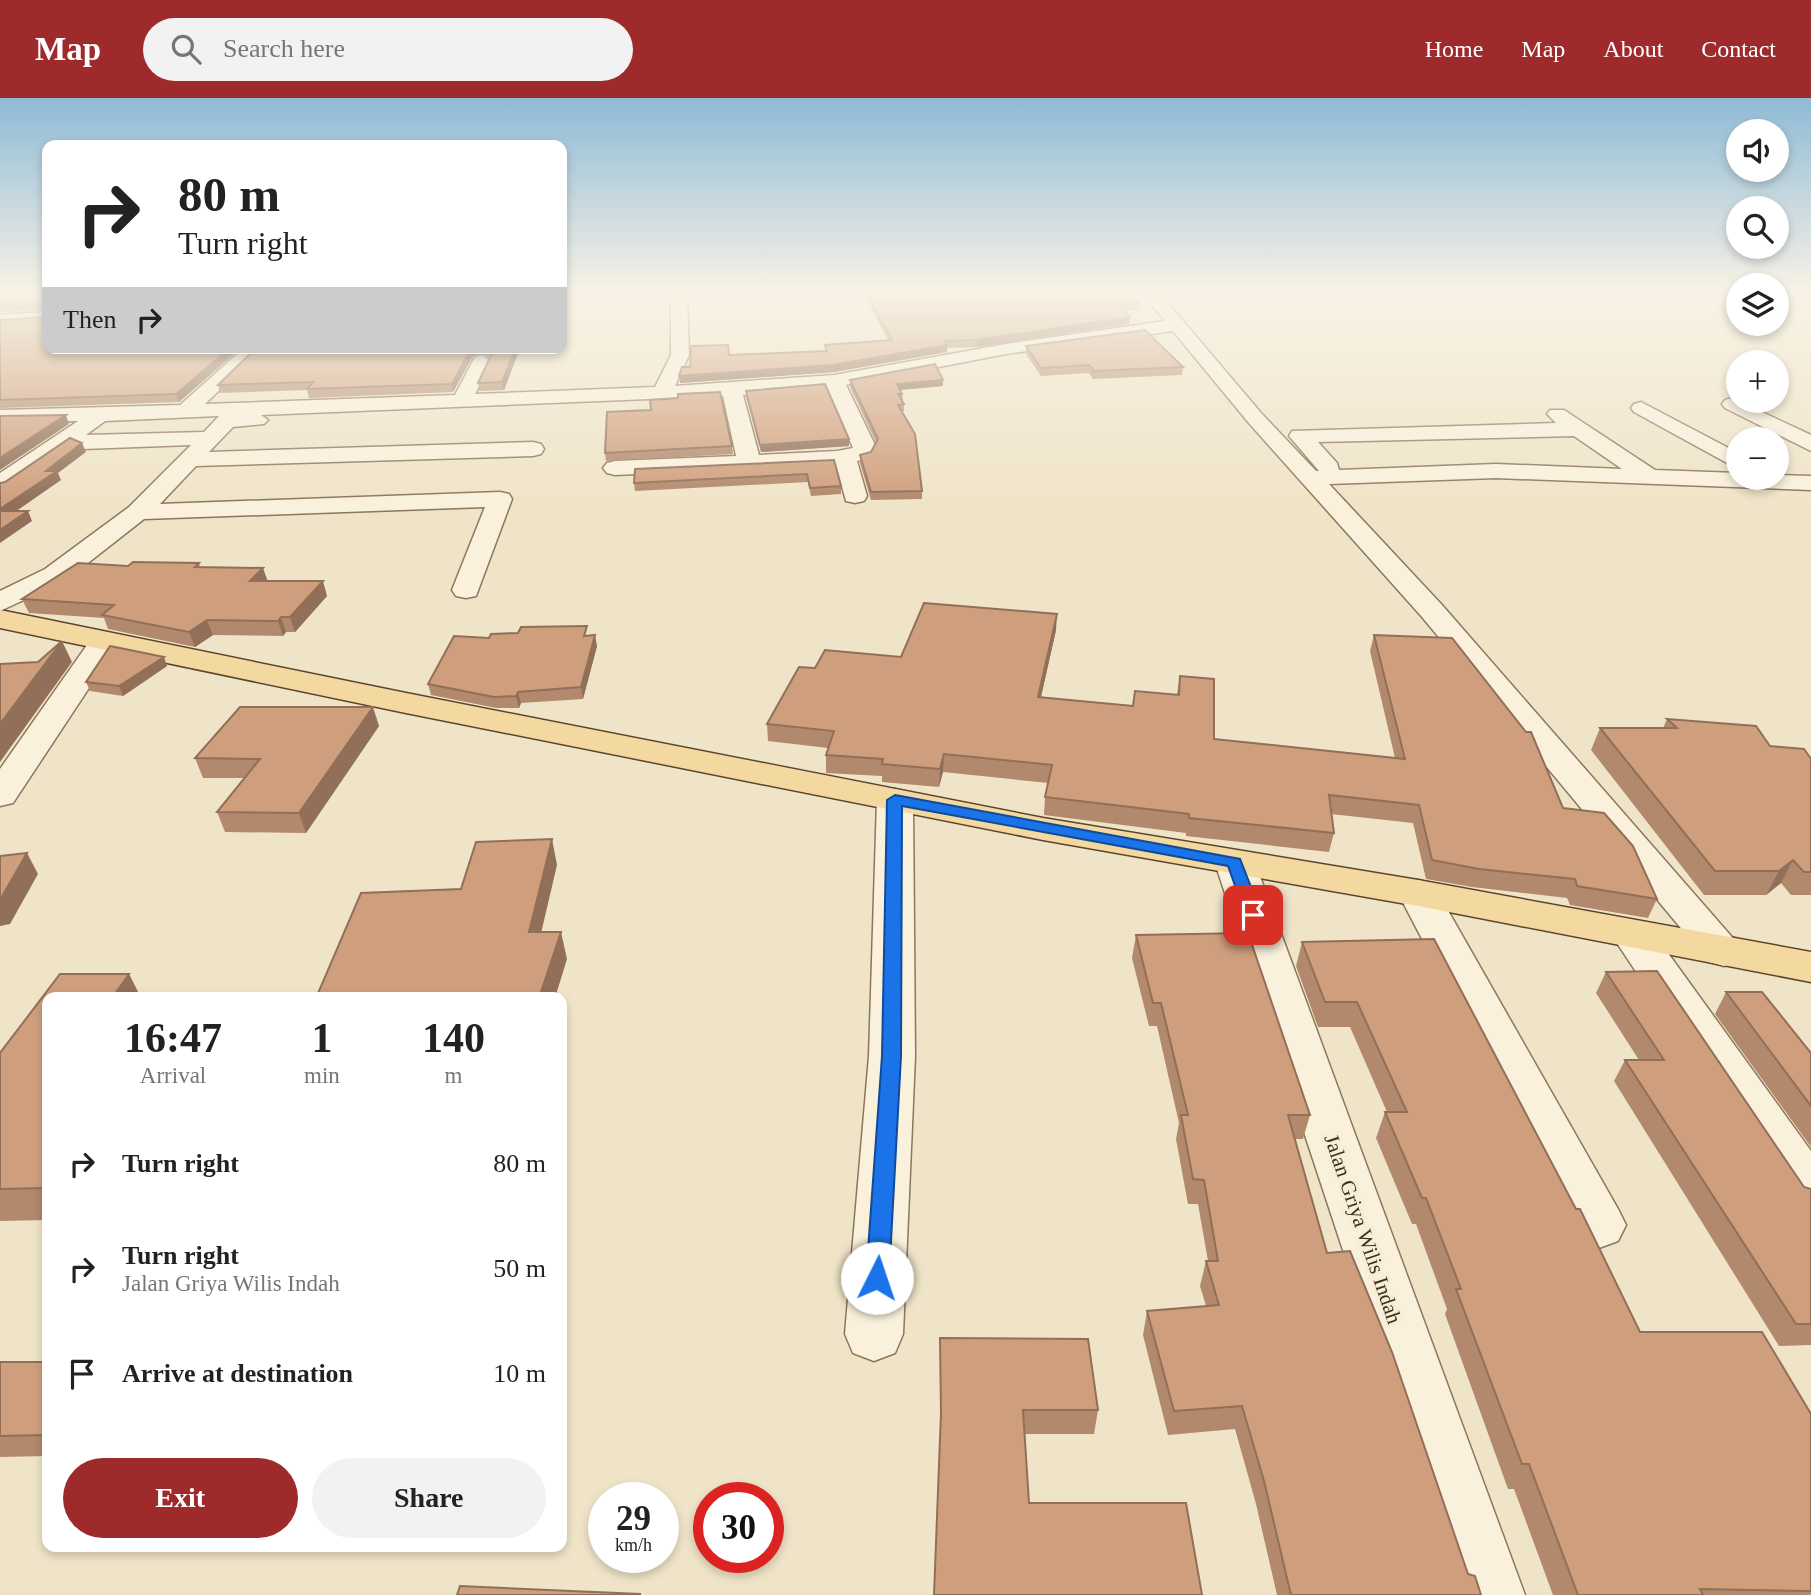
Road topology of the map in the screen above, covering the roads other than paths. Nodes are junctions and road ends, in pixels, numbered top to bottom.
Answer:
1 (238, 364) edge
2 (481, 364) edge
3 (676, 364) edge
4 (926, 364) edge
5 (1209, 364) edge
6 (834, 381) junction
7 (732, 390) junction
8 (662, 392) junction
9 (462, 400) junction
10 (540, 408) dead end
11 (1641, 408) dead end
12 (186, 411) junction
13 (1554, 412) dead end
14 (1750, 413) edge
15 (117, 414) junction
16 (0, 416) edge
17 (95, 419) junction
18 (498, 427) junction
19 (1579, 429) junction
20 (18, 436) edge
21 (210, 438) junction
22 (83, 442) edge
23 (1811, 444) edge
24 (533, 449) dead end
25 (1726, 455) edge
26 (845, 457) junction
27 (192, 459) junction
28 (749, 463) junction
29 (615, 468) dead end
30 (1324, 477) junction
31 (1651, 478) junction
32 (1726, 480) edge
33 (1789, 482) edge
34 (0, 484) edge
35 (1811, 484) edge
36 (855, 496) dead end
37 (462, 499) junction
38 (138, 512) junction
39 (466, 590) dead end
40 (0, 602) edge
41 (0, 619) edge
42 (105, 641) junction
43 (0, 795) edge
44 (895, 800) junction
45 (1235, 863) junction
46 (1418, 893) junction
47 (1632, 934) junction
48 (1724, 952) junction
49 (1809, 969) edge
50 (1811, 1192) edge
51 (1599, 1225) dead end
52 (874, 1334) dead end
53 (1491, 1595) edge

1 - 12 street
2 - 9 street
3 - 8 street
4 - 6 street
5 - 30 street
6 - 7 street
6 - 26 street
7 - 8 street
7 - 28 street
8 - 9 street
9 - 12 street
10 - 18 street
11 - 25 street
12 - 15 street
13 - 19 street
14 - 23 street
15 - 16 street
15 - 17 street
17 - 20 street
17 - 34 street
18 - 21 street
18 - 24 street
18 - 27 street
18 - 37 street
19 - 30 street
19 - 31 street
21 - 22 street
21 - 27 street
26 - 28 street
26 - 36 street
27 - 38 street
28 - 29 street
30 - 31 street
30 - 48 street
31 - 32 street
33 - 35 street
37 - 38 street
37 - 39 street
38 - 40 street
41 - 42 main road
42 - 43 street
42 - 44 main road
44 - 45 main road
44 - 52 street
45 - 46 main road
45 - 53 street, Jalan Griya Wilis Indah
46 - 47 main road
46 - 51 street
47 - 48 main road
47 - 50 street
48 - 49 main road

